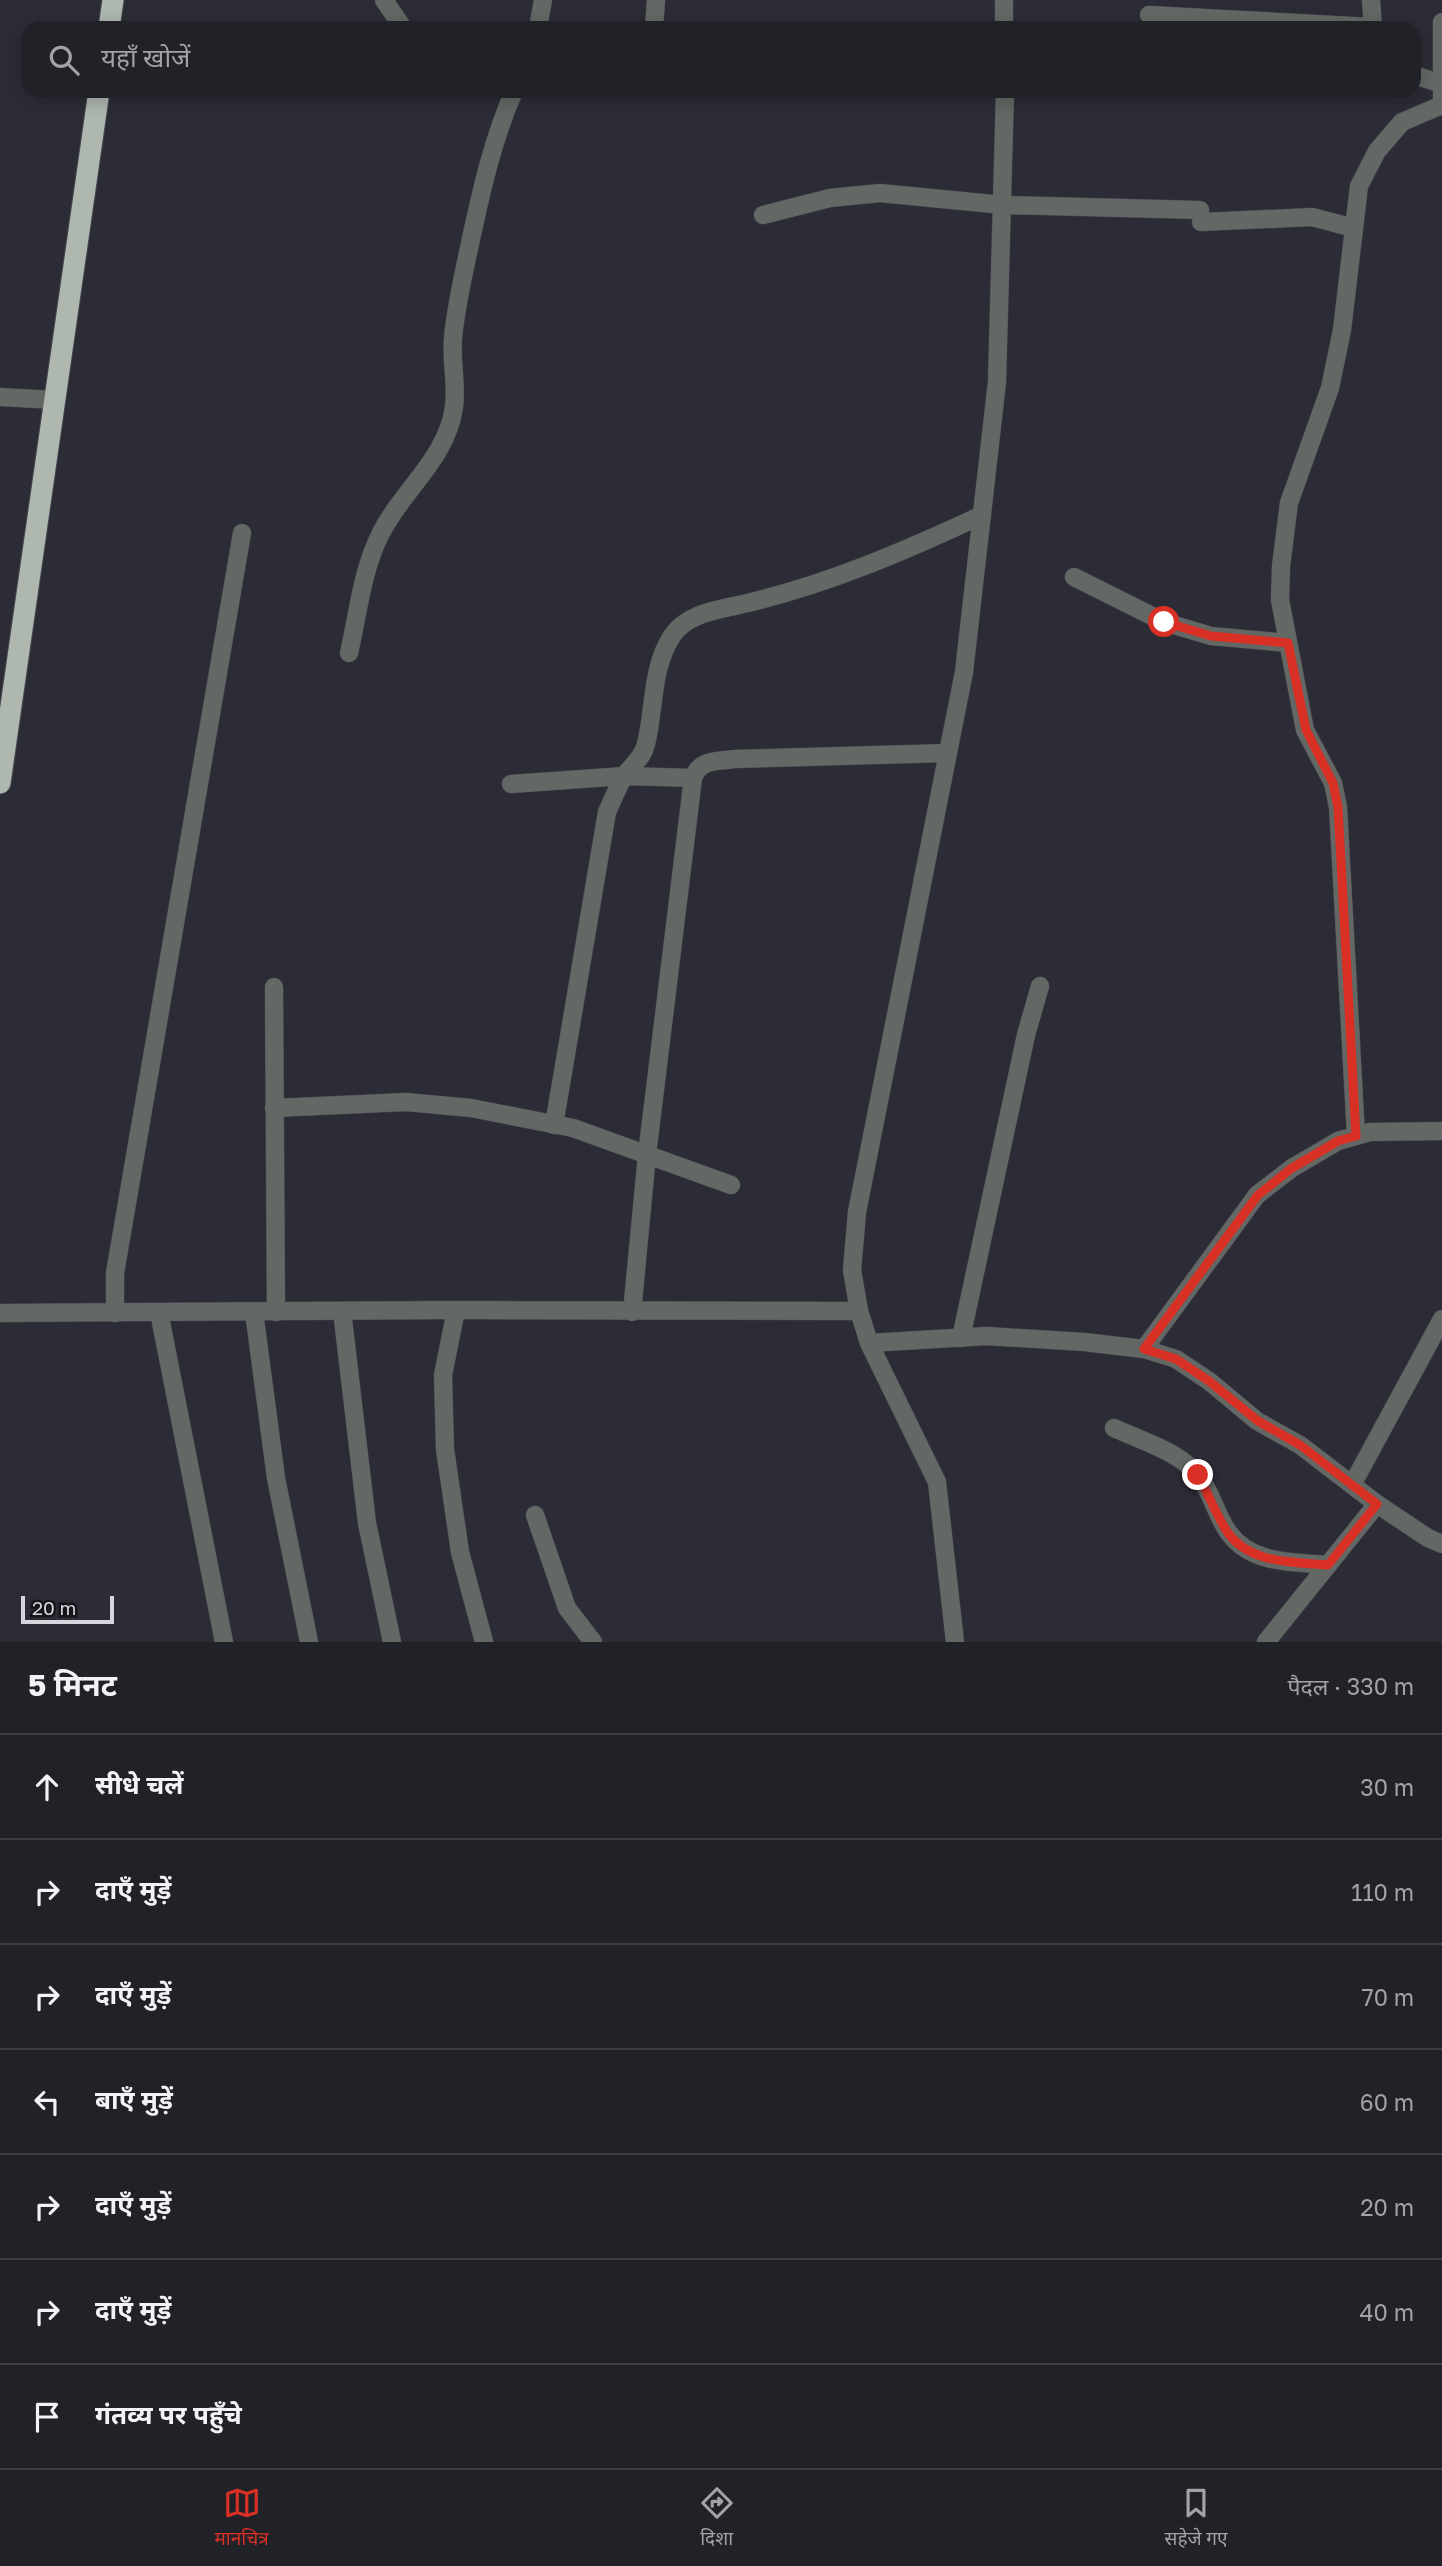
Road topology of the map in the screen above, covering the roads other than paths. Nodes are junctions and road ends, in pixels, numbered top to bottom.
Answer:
1 (114, 0) edge
2 (384, 0) edge
3 (543, 0) edge
4 (656, 0) edge
5 (1004, 0) edge
6 (1371, 0) edge
7 (1149, 15) dead end
8 (110, 21) edge
9 (398, 21) edge
10 (539, 21) edge
11 (654, 21) edge
12 (1004, 21) edge
13 (1252, 21) edge
14 (1372, 21) edge
15 (1442, 22) edge
16 (1421, 77) edge
17 (1442, 84) edge
18 (98, 98) edge
19 (511, 98) edge
20 (1005, 98) edge
21 (1442, 105) edge
22 (1003, 205) junction
23 (763, 215) dead end
24 (1354, 228) junction
25 (0, 397) edge
26 (55, 400) junction
27 (982, 515) junction
28 (243, 533) dead end
29 (1074, 577) dead end
30 (1288, 643) junction
31 (349, 653) dead end
32 (4, 727) edge
33 (947, 753) junction
34 (624, 776) junction
35 (693, 778) junction
36 (0, 783) edge
37 (511, 784) dead end
38 (1040, 986) dead end
39 (274, 987) dead end
40 (275, 1108) junction
41 (554, 1125) junction
42 (1442, 1131) edge
43 (1356, 1136) junction
44 (647, 1155) junction
45 (731, 1185) dead end
46 (456, 1310) junction
47 (342, 1311) junction
48 (859, 1311) junction
49 (159, 1312) junction
50 (254, 1312) junction
51 (276, 1312) junction
52 (632, 1312) junction
53 (0, 1313) edge
54 (115, 1313) junction
55 (1442, 1318) edge
56 (961, 1338) junction
57 (869, 1343) junction
58 (1144, 1349) junction
59 (1114, 1428) dead end
60 (1352, 1485) junction
61 (1377, 1504) junction
62 (535, 1515) dead end
63 (1442, 1544) edge
64 (1328, 1565) junction
65 (224, 1642) edge
66 (309, 1642) edge
67 (391, 1642) edge
68 (484, 1642) edge
69 (593, 1642) edge
70 (955, 1642) edge
71 (1266, 1642) edge

1 - 8 highway
2 - 9 street
3 - 10 street
4 - 11 street
5 - 12 street
6 - 14 street
7 - 13 street
15 - 17 street
16 - 17 street
17 - 21 street
18 - 26 highway
19 - 31 street
20 - 22 street
21 - 24 street
22 - 23 street
22 - 24 street
22 - 27 street
24 - 30 street
25 - 26 street
26 - 32 highway
27 - 33 street
27 - 34 street
28 - 54 street
29 - 30 street
30 - 43 street
32 - 36 highway
33 - 35 street
33 - 48 street
34 - 35 street
34 - 37 street
34 - 41 street
35 - 44 street
38 - 56 street
39 - 40 street
40 - 41 street
40 - 51 street
41 - 44 street
42 - 43 street
43 - 58 street
44 - 45 street
44 - 52 street
46 - 47 street
46 - 52 street
46 - 68 street
47 - 51 street
47 - 67 street
48 - 52 street
48 - 57 street
49 - 50 street
49 - 54 street
49 - 65 street
50 - 51 street
50 - 66 street
53 - 54 street
55 - 60 street
56 - 57 street
56 - 58 street
57 - 70 street
58 - 60 street
59 - 64 street
60 - 61 street
61 - 63 street
61 - 64 street
62 - 69 street
64 - 71 street

